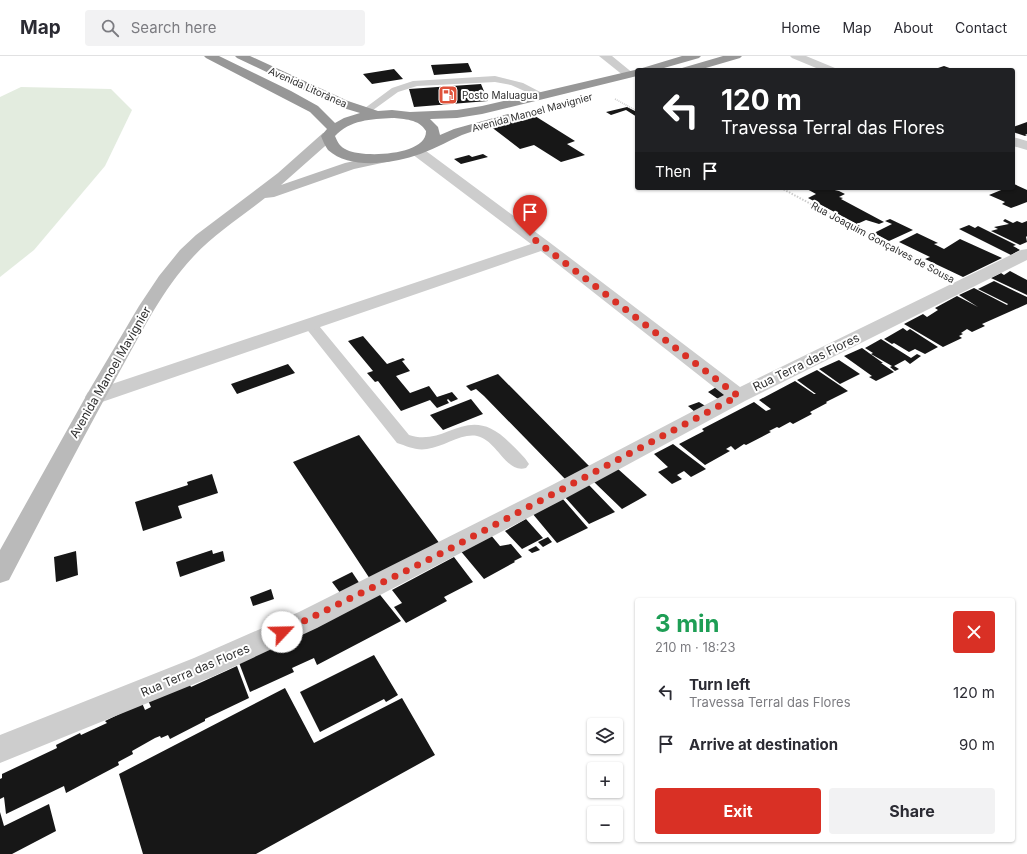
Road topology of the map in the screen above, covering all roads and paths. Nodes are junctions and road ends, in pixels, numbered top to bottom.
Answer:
1 (210, 56) edge
2 (241, 56) edge
3 (605, 56) edge
4 (695, 56) edge
5 (736, 56) edge
6 (796, 56) edge
7 (651, 68) edge
8 (693, 68) edge
9 (827, 68) edge
10 (634, 77) edge
11 (603, 93) junction
12 (588, 97) dead end
13 (545, 104) junction
14 (635, 110) edge
15 (371, 113) junction
16 (519, 115) dead end
17 (407, 116) junction
18 (331, 133) junction
19 (1015, 142) edge
20 (1027, 146) edge
21 (423, 148) junction
22 (386, 158) junction
23 (785, 190) edge
24 (254, 198) junction
25 (543, 245) junction
26 (1027, 254) edge
27 (963, 285) junction
28 (310, 324) junction
29 (738, 396) junction
30 (95, 398) junction
31 (520, 464) dead end
32 (0, 573) edge
33 (0, 749) edge

1 - 18 highway, Avenida Litorânea
2 - 15 highway, Avenida Litorânea
3 - 10 street
4 - 7 highway
5 - 8 highway
6 - 9 street
10 - 11 highway, Avenida Manoel Mavignier
10 - 13 highway, Avenida Manoel Mavignier
11 - 12 highway, Avenida Manoel Mavignier
11 - 14 path
13 - 15 lane
13 - 17 highway, Avenida Manoel Mavignier
15 - 17 highway
15 - 18 highway
16 - 21 highway, Avenida Manoel Mavignier
17 - 21 highway
18 - 22 highway, Avenida Litorânea
18 - 24 street, Avenida Manoel Mavignier
19 - 20 street
21 - 22 highway, Avenida Manoel Mavignier
21 - 25 street
22 - 24 street
23 - 27 path, Rua Joaquim Gonçalves de Sousa
24 - 30 street, Avenida Manoel Mavignier
25 - 28 street
25 - 29 street
26 - 27 street, Rua Terra das Flores
27 - 29 street, Rua Terra das Flores
28 - 30 street
28 - 31 lane
29 - 33 street, Rua Terra das Flores
30 - 32 street, Avenida Manoel Mavignier

